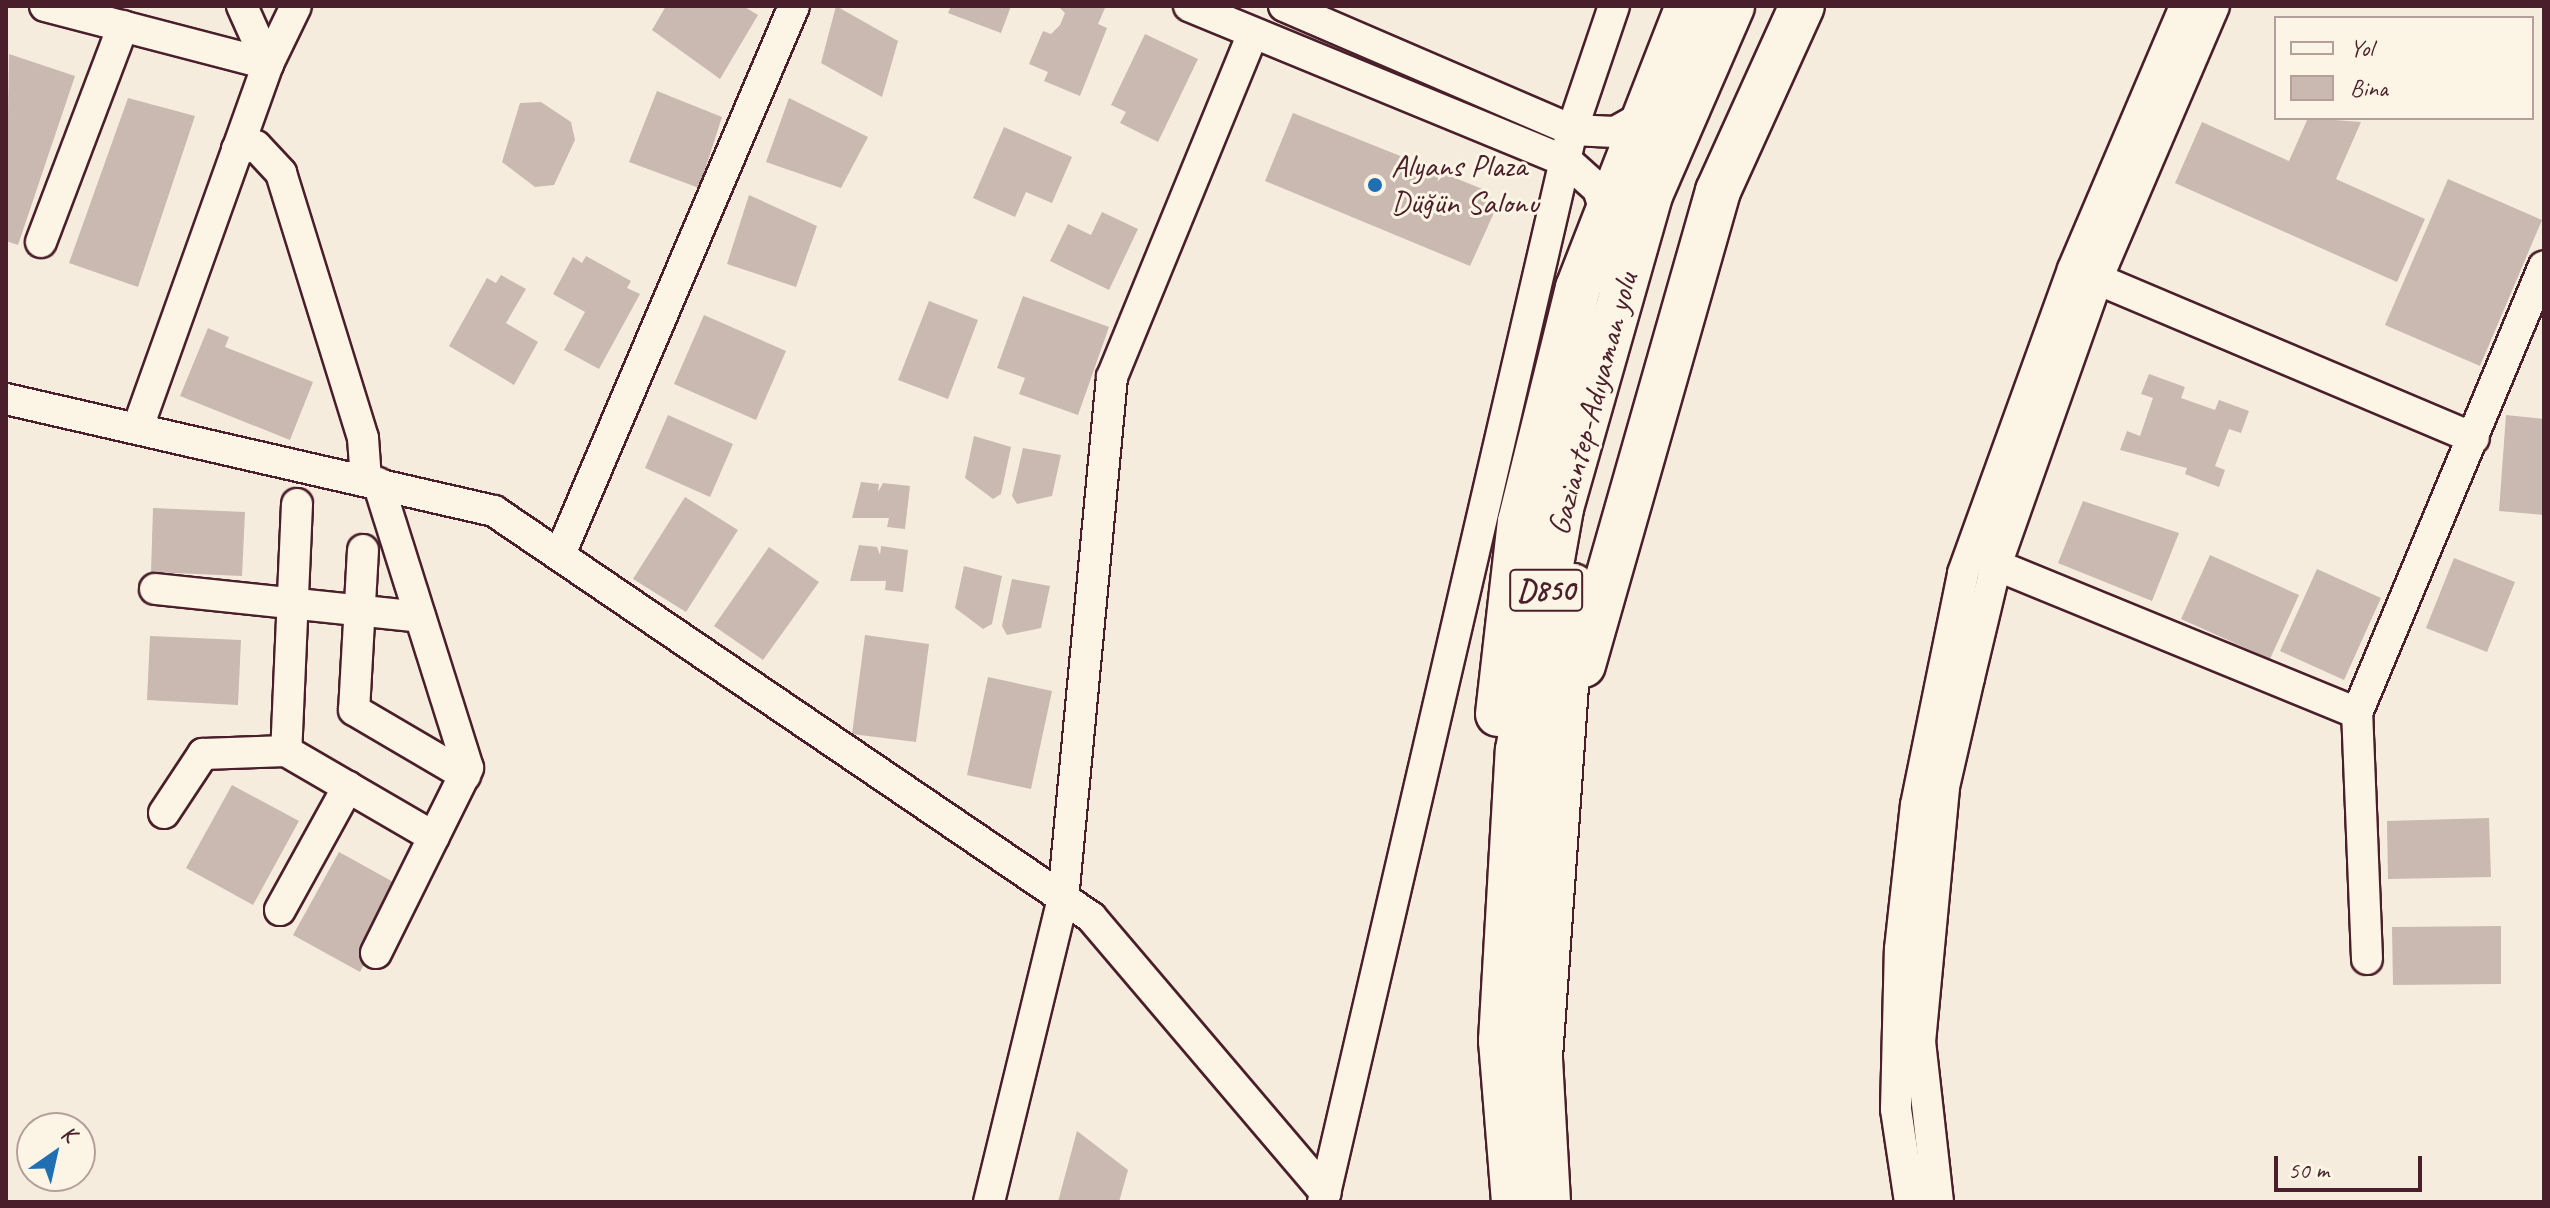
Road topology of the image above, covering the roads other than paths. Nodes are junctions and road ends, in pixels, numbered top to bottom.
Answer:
1 (45, 6) edge
2 (242, 6) edge
3 (296, 6) edge
4 (794, 6) edge
5 (1189, 6) edge
6 (1284, 6) edge
7 (1614, 6) edge
8 (1688, 6) edge
9 (1732, 6) edge
10 (1764, 6) edge
11 (1802, 6) edge
12 (2185, 6) edge
13 (2214, 6) edge
14 (123, 26) junction
15 (1253, 34) junction
16 (268, 64) junction
17 (1640, 118) junction
18 (1572, 130) junction
19 (237, 149) junction
20 (1568, 162) junction
21 (1605, 211) junction
22 (41, 242) dead end
23 (2544, 267) edge
24 (2097, 279) junction
25 (6, 399) edge
26 (138, 427) junction
27 (2474, 438) junction
28 (372, 482) junction
29 (297, 504) dead end
30 (363, 550) dead end
31 (561, 552) junction
32 (1996, 565) junction
33 (155, 589) dead end
34 (292, 606) junction
35 (360, 612) junction
36 (420, 617) junction
37 (2357, 713) junction
38 (1562, 732) junction
39 (286, 751) junction
40 (465, 775) junction
41 (348, 787) junction
42 (164, 813) dead end
43 (1513, 829) junction
44 (434, 837) junction
45 (1063, 899) junction
46 (280, 910) dead end
47 (376, 953) dead end
48 (2367, 959) dead end
49 (1325, 1197) edge
50 (989, 1202) edge
51 (1514, 1202) edge
52 (1548, 1202) edge
53 (1910, 1202) edge
54 (1938, 1202) edge

1 - 14 street
2 - 16 street
3 - 16 street
4 - 31 street
5 - 15 street
6 - 18 street
7 - 18 street
8 - 17 highway
9 - 43 highway, Gaziantep-Adıyaman yolu / D850
10 - 38 highway, Gaziantep-Adıyaman yolu / D850
11 - 38 highway
12 - 53 street
13 - 24 street
14 - 16 street
14 - 22 street
15 - 20 street
15 - 45 street
16 - 19 street
17 - 18 street
17 - 21 highway
18 - 20 street
19 - 26 street
19 - 28 street
20 - 21 street
20 - 49 street
21 - 43 highway
23 - 27 street
24 - 27 street
24 - 32 street
25 - 26 street
26 - 28 street
27 - 37 street
28 - 31 street
28 - 36 street
29 - 34 street
30 - 35 street
31 - 45 street
32 - 37 street
32 - 54 street
33 - 34 street
34 - 35 street
34 - 39 street
35 - 36 street
35 - 40 street
36 - 40 street
37 - 48 street
38 - 52 highway, Gaziantep-Adıyaman yolu / D850
39 - 41 street
39 - 42 street
40 - 44 street
41 - 44 street
41 - 46 street
43 - 51 highway, Gaziantep-Adıyaman yolu / D850
44 - 47 street
45 - 49 street
45 - 50 street

